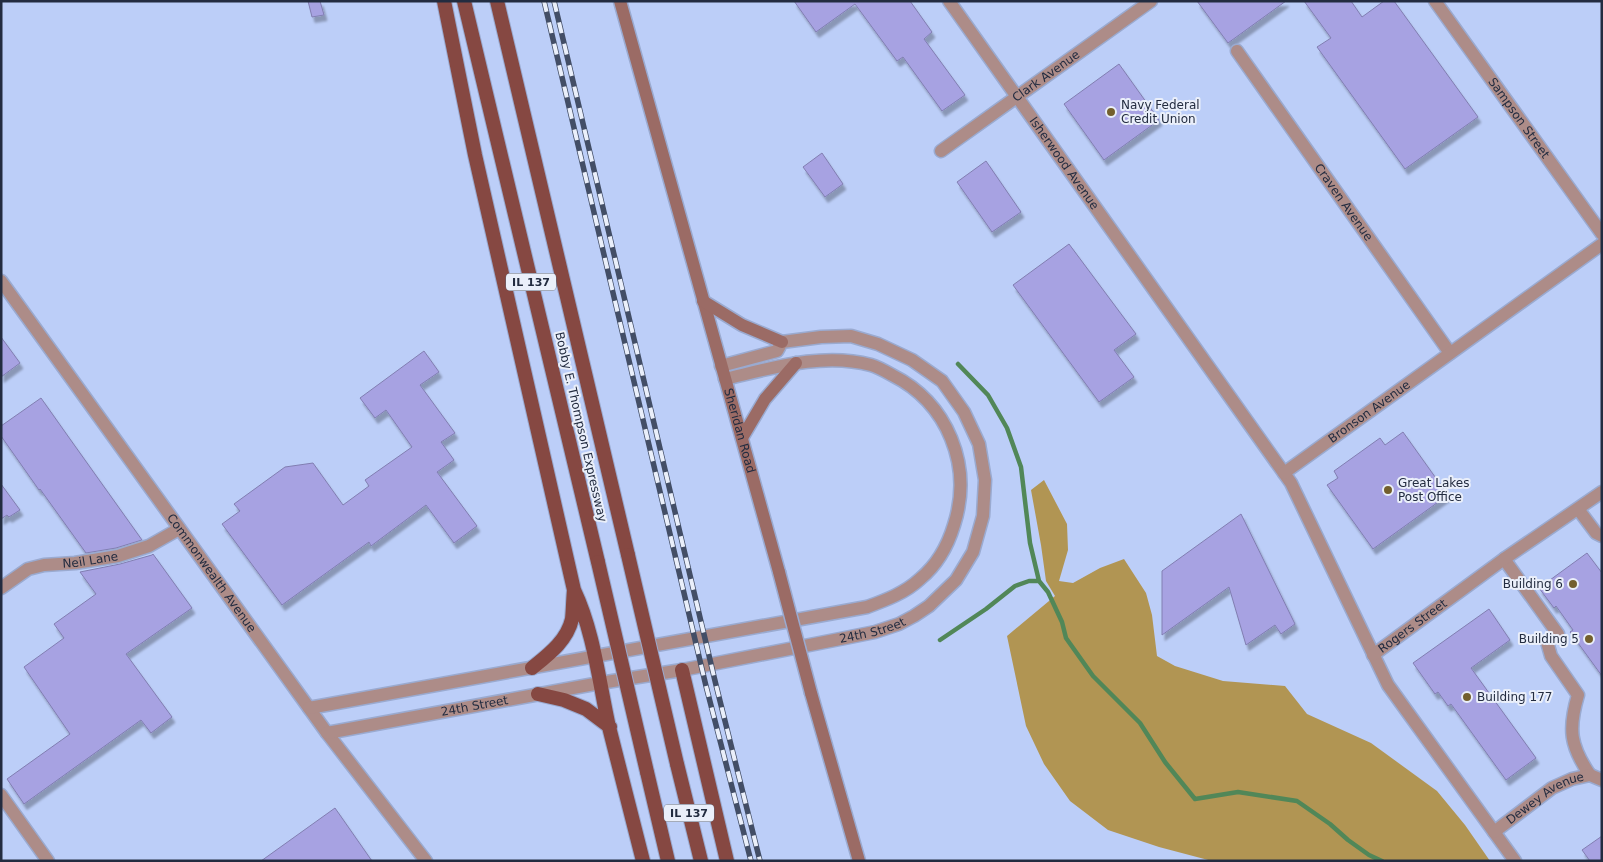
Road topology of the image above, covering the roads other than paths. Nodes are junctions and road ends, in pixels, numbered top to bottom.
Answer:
1 (444, 1) edge
2 (464, 1) edge
3 (497, 1) edge
4 (620, 1) edge
5 (949, 1) edge
6 (1151, 1) edge
7 (1435, 1) edge
8 (1237, 50) dead end
9 (1017, 97) junction
10 (942, 151) dead end
11 (1602, 234) edge
12 (1602, 244) edge
13 (1, 281) edge
14 (703, 301) junction
15 (782, 342) junction
16 (1450, 353) junction
17 (796, 363) junction
18 (722, 366) junction
19 (725, 379) junction
20 (742, 438) junction
21 (1284, 473) junction
22 (1602, 492) edge
23 (1578, 509) junction
24 (179, 529) junction
25 (1602, 536) edge
26 (1504, 559) junction
27 (1, 588) edge
28 (574, 590) junction
29 (1373, 655) junction
30 (595, 657) junction
31 (532, 668) junction
32 (682, 670) junction
33 (600, 683) junction
34 (538, 694) junction
35 (309, 708) junction
36 (610, 727) junction
37 (327, 733) junction
38 (1596, 778) edge
39 (1, 795) edge
40 (1494, 832) junction
41 (48, 861) edge
42 (426, 861) edge
43 (643, 861) edge
44 (668, 861) edge
45 (701, 861) edge
46 (727, 861) edge
47 (859, 861) edge
48 (1515, 861) edge

1 - 28 highway
2 - 44 highway, Bobby E. Thompson Expressway / IL 137, bridge
3 - 45 highway, Bobby E. Thompson Expressway / IL 137, bridge
4 - 14 main road, Sheridan Road
5 - 9 street, Isherwood Avenue
6 - 9 street, Clark Avenue
7 - 11 street, Sampson Street
8 - 16 street, Craven Avenue
9 - 10 street, Clark Avenue
9 - 21 street, Isherwood Avenue
12 - 16 street, Bronson Avenue
13 - 24 street, Commonwealth Avenue
14 - 15 main road
14 - 18 main road, Sheridan Road
15 - 18 street, 24th Street
15 - 32 street, 24th Street
16 - 21 street, Bronson Avenue
17 - 19 street, 24th Street
17 - 20 main road
17 - 30 street, 24th Street
18 - 19 main road, Sheridan Road
19 - 20 main road, Sheridan Road
20 - 47 main road, Sheridan Road, bridge
21 - 29 street
22 - 23 street, Rogers Street
23 - 25 street
23 - 26 street, Rogers Street
24 - 27 street, Neil Lane
24 - 35 street, Commonwealth Avenue
26 - 29 street, Rogers Street
26 - 38 street
28 - 30 highway
28 - 31 highway
29 - 40 street, Rogers Street
30 - 31 street, 24th Street
30 - 33 highway
31 - 35 street, 24th Street
32 - 33 street, 24th Street
32 - 46 highway
33 - 34 street, 24th Street
33 - 36 highway
34 - 36 highway
34 - 37 street, 24th Street
35 - 37 street, Commonwealth Avenue
36 - 43 highway
37 - 42 street, Commonwealth Avenue
38 - 40 street, Dewey Avenue
39 - 41 street
40 - 48 street, Rogers Street

